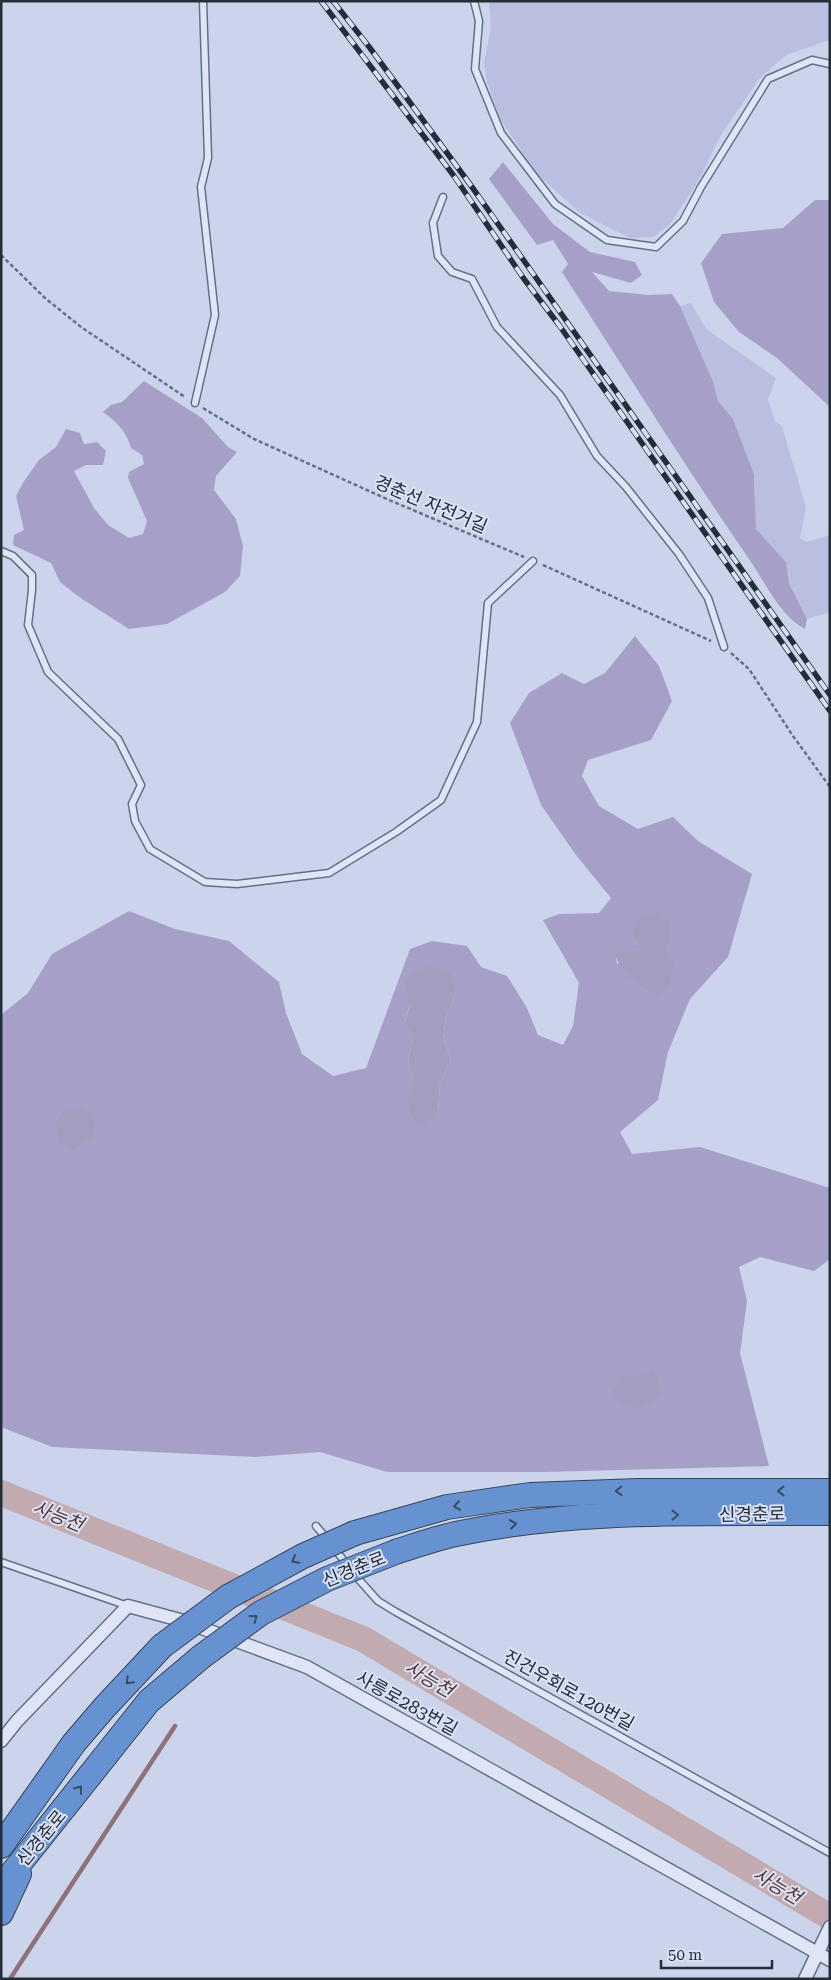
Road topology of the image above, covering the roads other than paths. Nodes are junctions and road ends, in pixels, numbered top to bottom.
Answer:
1 (204, 1) edge
2 (474, 1) edge
3 (830, 64) edge
4 (443, 196) dead end
5 (195, 403) road end
6 (1, 551) edge
7 (533, 561) road end
8 (724, 648) road end
9 (830, 1491) edge
10 (830, 1512) edge
11 (316, 1526) dead end
12 (1, 1562) edge
13 (128, 1606) junction
14 (1, 1741) edge
15 (36, 1798) junction
16 (1, 1825) edge
17 (1, 1846) edge
18 (830, 1853) edge
19 (28, 1855) junction
20 (1, 1888) edge
21 (1, 1913) edge
22 (830, 1927) edge
23 (817, 1952) junction
24 (830, 1960) edge
25 (805, 1979) edge

1 - 5 lane
2 - 3 lane
4 - 8 lane
6 - 7 lane
9 -> 15 highway, 신경춘로, bridge
19 -> 10 highway, 신경춘로, bridge
11 - 18 lane, 진건우회로120번길
12 - 13 lane
13 - 14 street
13 - 23 street, 사릉로283번길
15 - 16 highway
15 - 17 highway, 신경춘로
19 - 20 highway, 신경춘로
19 - 21 highway
22 - 23 street
23 - 24 street, 사릉로283번길
23 - 25 street

